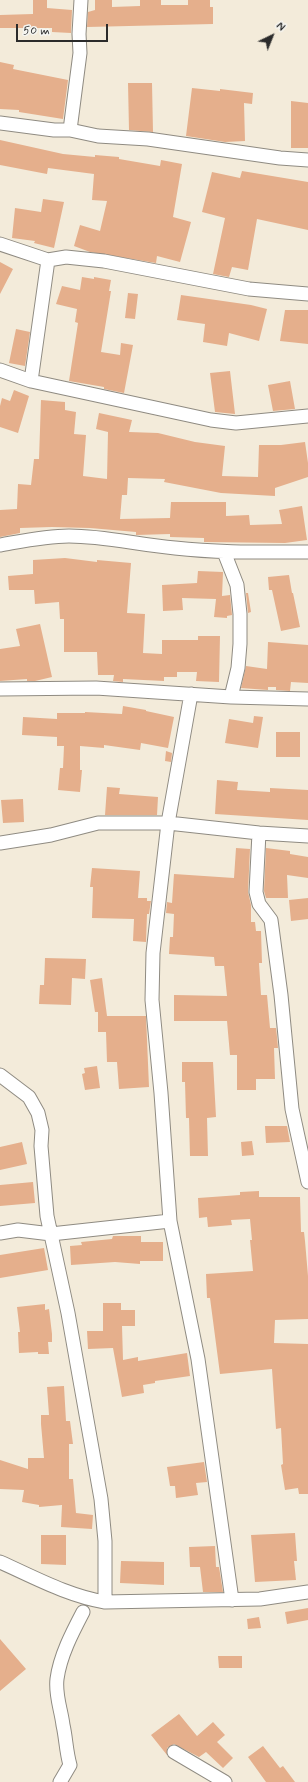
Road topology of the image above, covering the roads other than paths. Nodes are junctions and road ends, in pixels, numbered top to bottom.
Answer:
1 (81, 0) edge
2 (0, 124) edge
3 (70, 130) junction
4 (308, 160) edge
5 (0, 244) edge
6 (48, 260) junction
7 (308, 294) edge
8 (0, 370) edge
9 (31, 382) junction
10 (308, 416) edge
11 (0, 545) edge
12 (224, 552) junction
13 (308, 552) edge
14 (0, 690) edge
15 (191, 694) junction
16 (231, 697) junction
17 (308, 699) edge
18 (168, 823) junction
19 (259, 832) junction
20 (308, 836) edge
21 (0, 843) edge
22 (0, 1075) edge
23 (308, 1182) edge
24 (170, 1221) junction
25 (0, 1233) edge
26 (51, 1234) junction
27 (0, 1562) edge
28 (308, 1592) edge
29 (232, 1600) junction
30 (105, 1602) junction
31 (82, 1612) dead end
32 (174, 1752) dead end
33 (60, 1782) edge
34 (224, 1782) edge

1 - 3 street
2 - 3 street
3 - 4 street
5 - 6 street
6 - 7 street
6 - 9 street
8 - 9 street
9 - 10 street
11 - 12 street
12 - 13 street
12 - 16 street
14 - 15 street
15 - 16 street
15 - 18 street
16 - 17 street
18 - 19 street
18 - 21 street
18 - 24 street
19 - 20 street
19 - 23 street
22 - 26 street
24 - 26 street
24 - 29 street
25 - 26 street
26 - 30 street
27 - 30 street
28 - 29 street
29 - 30 street
31 - 33 street
32 - 34 street

